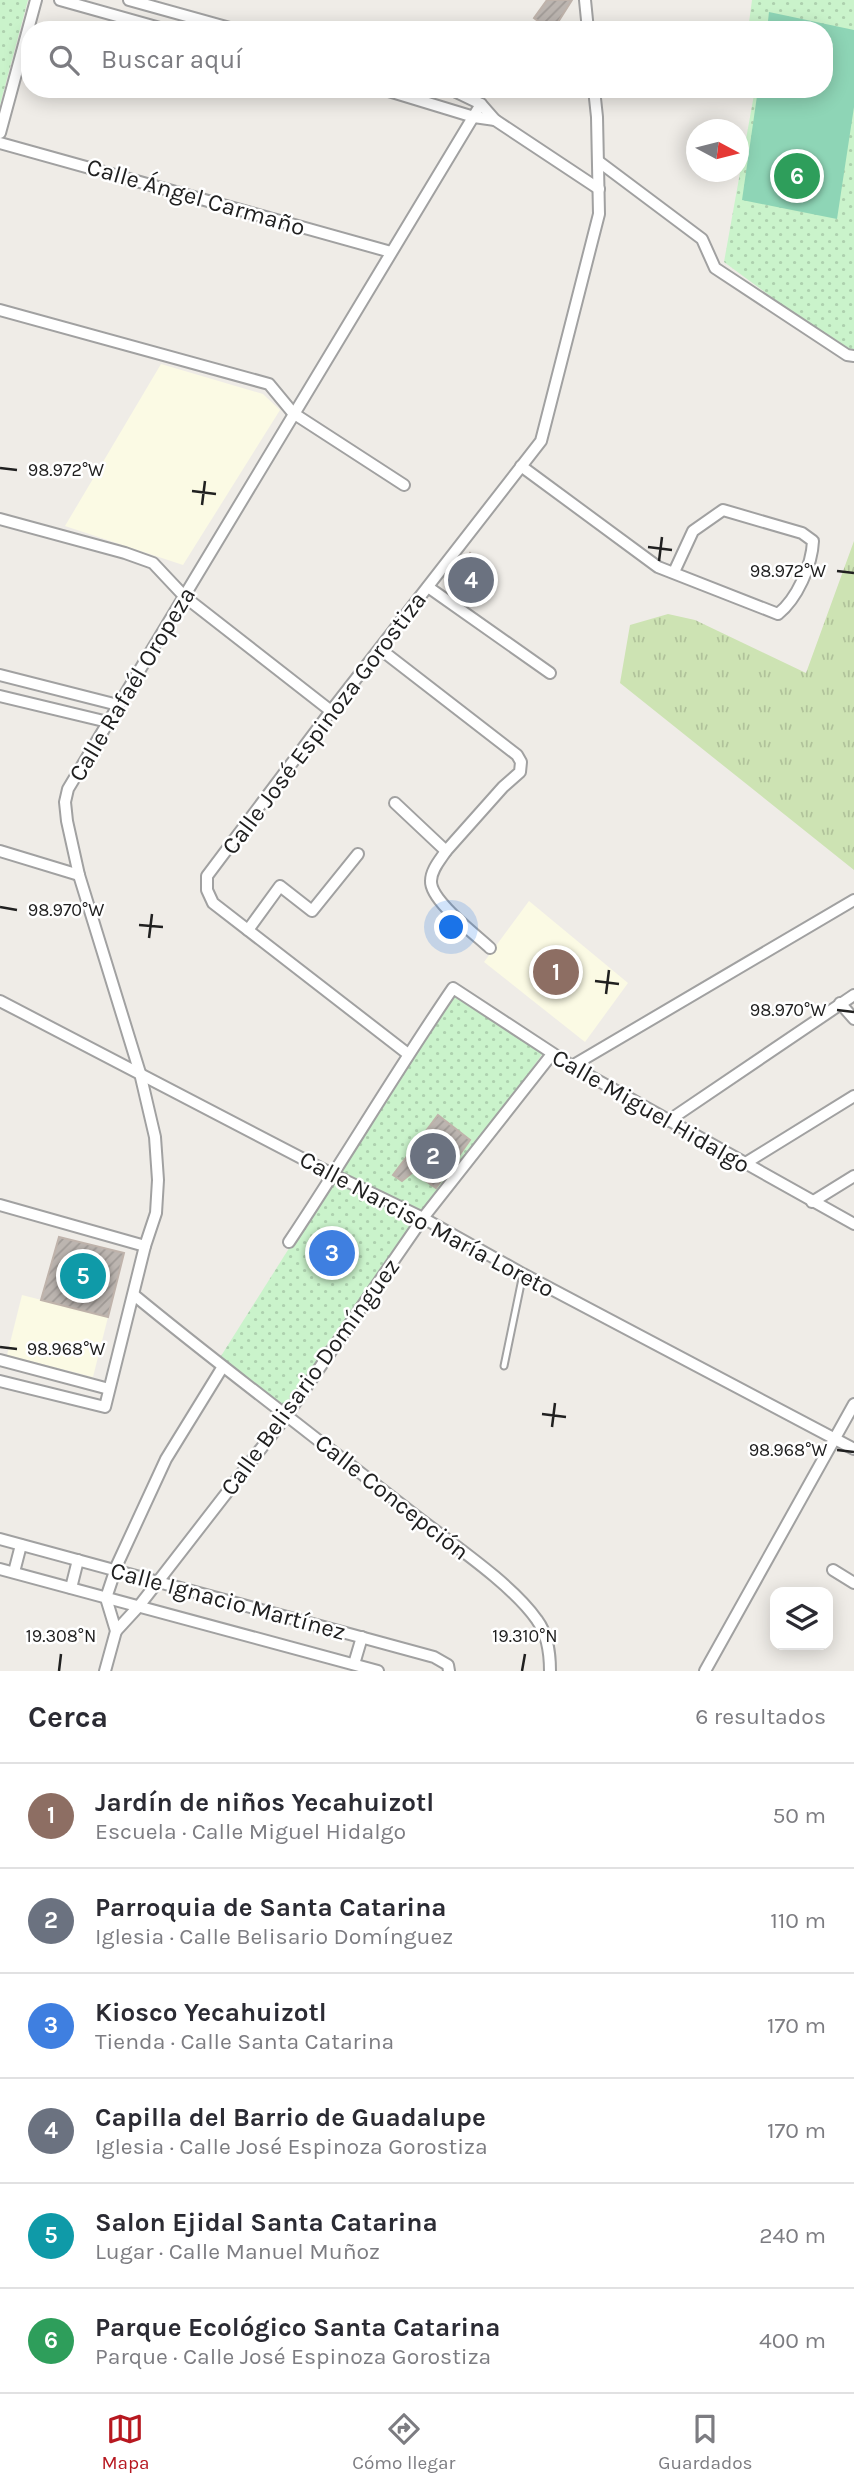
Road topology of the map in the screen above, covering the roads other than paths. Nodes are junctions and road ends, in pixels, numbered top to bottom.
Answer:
1 (36, 0) edge
2 (60, 0) edge
3 (129, 0) edge
4 (585, 0) edge
5 (30, 21) edge
6 (135, 21) edge
7 (205, 21) edge
8 (587, 21) edge
9 (21, 56) edge
10 (412, 98) edge
11 (469, 98) edge
12 (594, 98) edge
13 (481, 104) junction
14 (474, 117) junction
15 (495, 120) junction
16 (0, 134) edge
17 (0, 143) edge
18 (598, 161) junction
19 (599, 189) junction
20 (391, 252) junction
21 (0, 310) edge
22 (854, 356) edge
23 (293, 412) junction
24 (522, 466) junction
25 (404, 485) dead end
26 (0, 519) edge
27 (674, 572) junction
28 (428, 587) junction
29 (185, 597) junction
30 (380, 649) junction
31 (550, 673) dead end
32 (0, 675) edge
33 (0, 696) edge
34 (118, 705) junction
35 (331, 711) junction
36 (107, 722) junction
37 (395, 803) dead end
38 (0, 851) edge
39 (446, 851) junction
40 (358, 854) dead end
41 (79, 875) junction
42 (854, 900) edge
43 (248, 930) junction
44 (490, 948) dead end
45 (854, 995) edge
46 (0, 1001) edge
47 (840, 1003) junction
48 (854, 1019) edge
49 (408, 1054) junction
50 (552, 1054) junction
51 (572, 1066) junction
52 (140, 1073) junction
53 (854, 1096) edge
54 (668, 1121) junction
55 (744, 1164) junction
56 (334, 1175) junction
57 (854, 1176) edge
58 (811, 1202) junction
59 (0, 1205) edge
60 (423, 1218) junction
61 (854, 1224) edge
62 (289, 1242) dead end
63 (145, 1246) junction
64 (523, 1274) junction
65 (134, 1295) junction
66 (0, 1360) edge
67 (504, 1366) dead end
68 (222, 1368) junction
69 (0, 1381) edge
70 (109, 1389) junction
71 (854, 1404) edge
72 (287, 1415) junction
73 (834, 1437) junction
74 (854, 1449) edge
75 (0, 1539) edge
76 (22, 1545) junction
77 (78, 1560) junction
78 (0, 1569) edge
79 (833, 1570) dead end
80 (114, 1571) junction
81 (14, 1573) junction
82 (158, 1582) junction
83 (854, 1583) edge
84 (71, 1588) junction
85 (106, 1598) junction
86 (139, 1606) junction
87 (116, 1631) junction
88 (362, 1637) junction
89 (354, 1664) junction
90 (109, 1670) edge
91 (378, 1671) edge
92 (449, 1671) edge
93 (550, 1671) edge
94 (705, 1671) edge

1 - 5 street
2 - 6 street
3 - 7 street
4 - 8 street
9 - 16 street
10 - 14 street
11 - 13 street
12 - 18 street, Calle José Espinoza Gorostiza
13 - 14 street, Calle Rafaél Oropeza
13 - 15 street
14 - 15 street
14 - 20 street, Calle Rafaél Oropeza
15 - 19 street
17 - 20 street, Calle Ángel Carmaño
18 - 19 street, Calle José Espinoza Gorostiza
18 - 22 street
19 - 24 street, Calle José Espinoza Gorostiza
20 - 23 street, Calle Rafaél Oropeza
21 - 23 street
23 - 25 street
23 - 29 street, Calle Rafaél Oropeza
24 - 27 street
24 - 28 street, Calle José Espinoza Gorostiza
26 - 29 street
27 - 27 street
28 - 30 street, Calle José Espinoza Gorostiza
28 - 31 street
29 - 34 street, Calle Rafaél Oropeza
29 - 35 street
30 - 35 street, Calle José Espinoza Gorostiza
30 - 39 street
32 - 34 street
33 - 36 street
34 - 36 street, Calle Rafaél Oropeza
35 - 43 street, Calle José Espinoza Gorostiza
36 - 41 street, Calle Rafaél Oropeza
37 - 39 street
38 - 41 street
39 - 44 street
40 - 43 street
41 - 52 street, Calle Rafaél Oropeza
42 - 51 street
43 - 49 street, Calle José Espinoza Gorostiza
45 - 47 street
46 - 52 street, Calle Narciso María Loreto
47 - 48 street
47 - 54 street
49 - 50 street, Calle Miguel Hidalgo
49 - 56 street
50 - 51 street, Calle Miguel Hidalgo
50 - 60 street, Calle Belisario Domínguez
51 - 54 street, Calle Miguel Hidalgo
52 - 56 street, Calle Narciso María Loreto
52 - 63 street, Calle Rafaél Oropeza
53 - 55 street
54 - 55 street, Calle Miguel Hidalgo
55 - 58 street, Calle Miguel Hidalgo
56 - 60 street, Calle Narciso María Loreto
56 - 62 street
57 - 58 street
58 - 61 street, Calle Miguel Hidalgo
59 - 63 street
60 - 64 street, Calle Narciso María Loreto
60 - 72 street, Calle Belisario Domínguez
63 - 65 street, Calle Rafaél Oropeza
64 - 67 lane
64 - 73 street, Calle Narciso María Loreto
65 - 68 street, Calle Concepción
65 - 70 street, Calle Rafaél Oropeza
66 - 70 street
68 - 72 street, Calle Concepción
68 - 80 street
69 - 70 street, Calle Rafaél Oropeza
71 - 73 street
72 - 82 street, Calle Belisario Domínguez
72 - 93 street, Calle Concepción
73 - 74 street, Calle Narciso María Loreto
73 - 94 street
75 - 76 street, Calle Ignacio Martínez
76 - 77 street, Calle Ignacio Martínez
76 - 81 street
77 - 80 street, Calle Ignacio Martínez
77 - 84 street
78 - 81 street, Calle Ignacio Martínez
79 - 83 street
80 - 82 street, Calle Ignacio Martínez
80 - 85 street
81 - 84 street, Calle Ignacio Martínez
82 - 86 street, Calle Belisario Domínguez
82 - 88 street, Calle Ignacio Martínez
84 - 85 street, Calle Ignacio Martínez
85 - 86 street, Calle Ignacio Martínez
85 - 87 street
86 - 87 street, Calle Belisario Domínguez
86 - 89 street, Calle Ignacio Martínez
87 - 90 street
88 - 89 street
88 - 92 street, Calle Ignacio Martínez
89 - 91 street, Calle Ignacio Martínez

